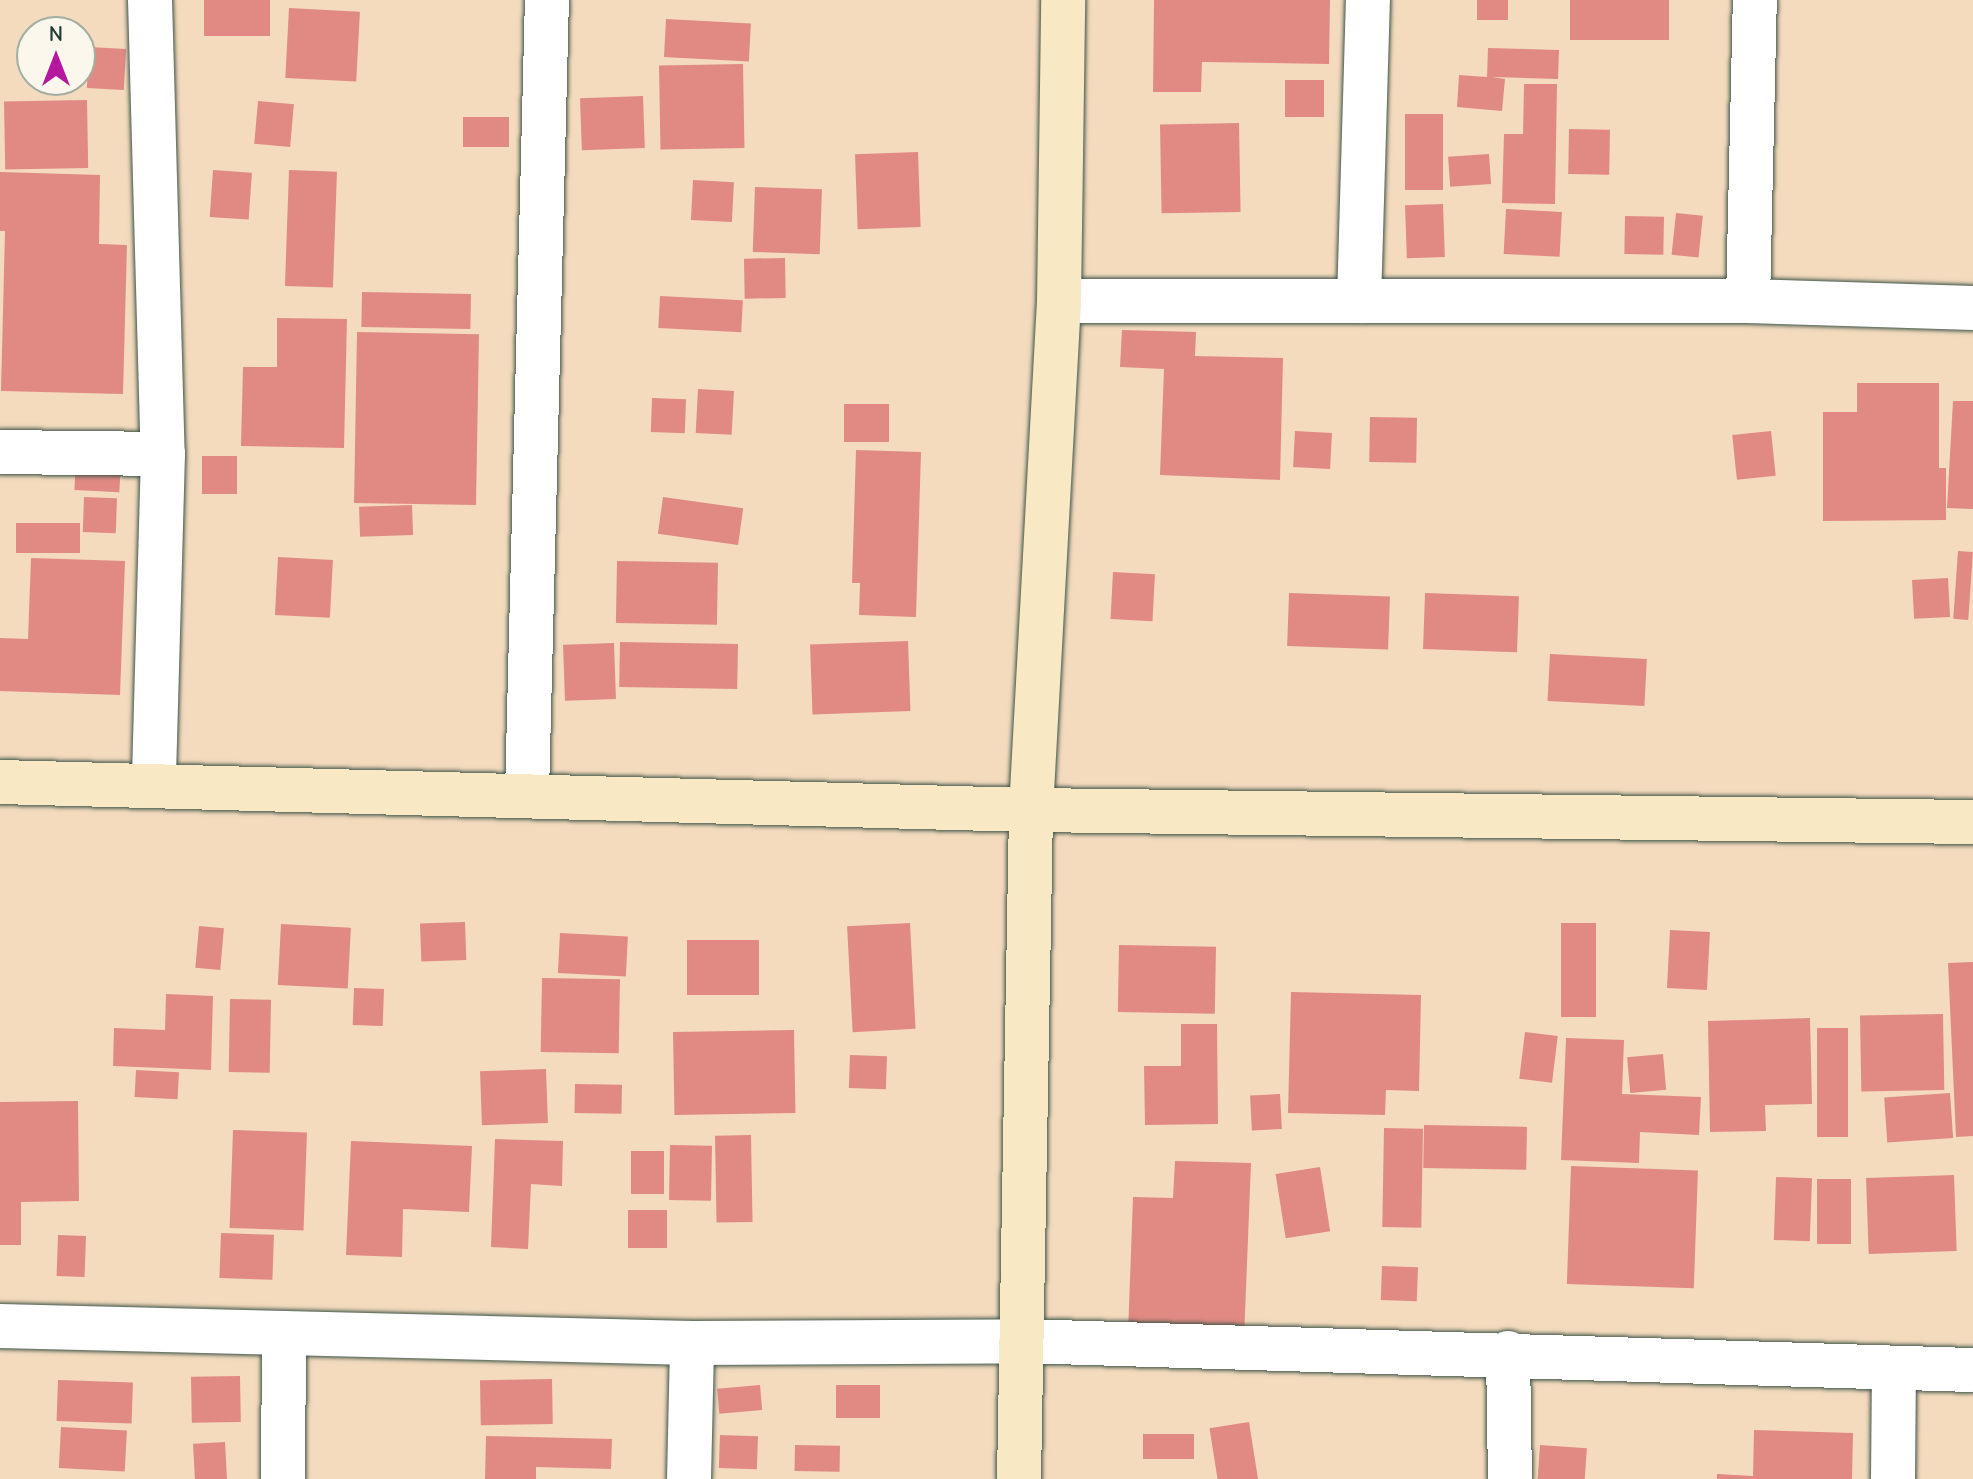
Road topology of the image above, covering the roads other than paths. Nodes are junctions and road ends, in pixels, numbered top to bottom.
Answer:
1 (150, 0) edge
2 (547, 0) edge
3 (1063, 0) edge
4 (1368, 0) edge
5 (1755, 0) edge
6 (1059, 301) junction
7 (1359, 301) junction
8 (1748, 301) junction
9 (1973, 308) edge
10 (0, 452) edge
11 (163, 454) junction
12 (0, 782) edge
13 (154, 786) junction
14 (527, 793) junction
15 (1031, 810) junction
16 (1973, 822) edge
17 (0, 1326) edge
18 (284, 1333) junction
19 (1022, 1341) junction
20 (692, 1343) junction
21 (1508, 1353) junction
22 (1894, 1370) junction
23 (1973, 1370) edge
24 (283, 1479) edge
25 (689, 1479) edge
26 (1019, 1479) edge
27 (1510, 1479) edge
28 (1893, 1479) edge

1 - 11 street
2 - 14 street
3 - 6 street
4 - 7 street
5 - 8 street
6 - 7 street
6 - 15 street
7 - 8 street
8 - 9 street
10 - 11 street
11 - 13 street
12 - 13 street
13 - 14 street
14 - 15 street
15 - 16 street
15 - 19 street
17 - 18 street
18 - 20 street
18 - 24 street
19 - 20 street
19 - 21 street
19 - 26 street
20 - 25 street
21 - 22 street
21 - 27 street
22 - 23 street
22 - 28 street

